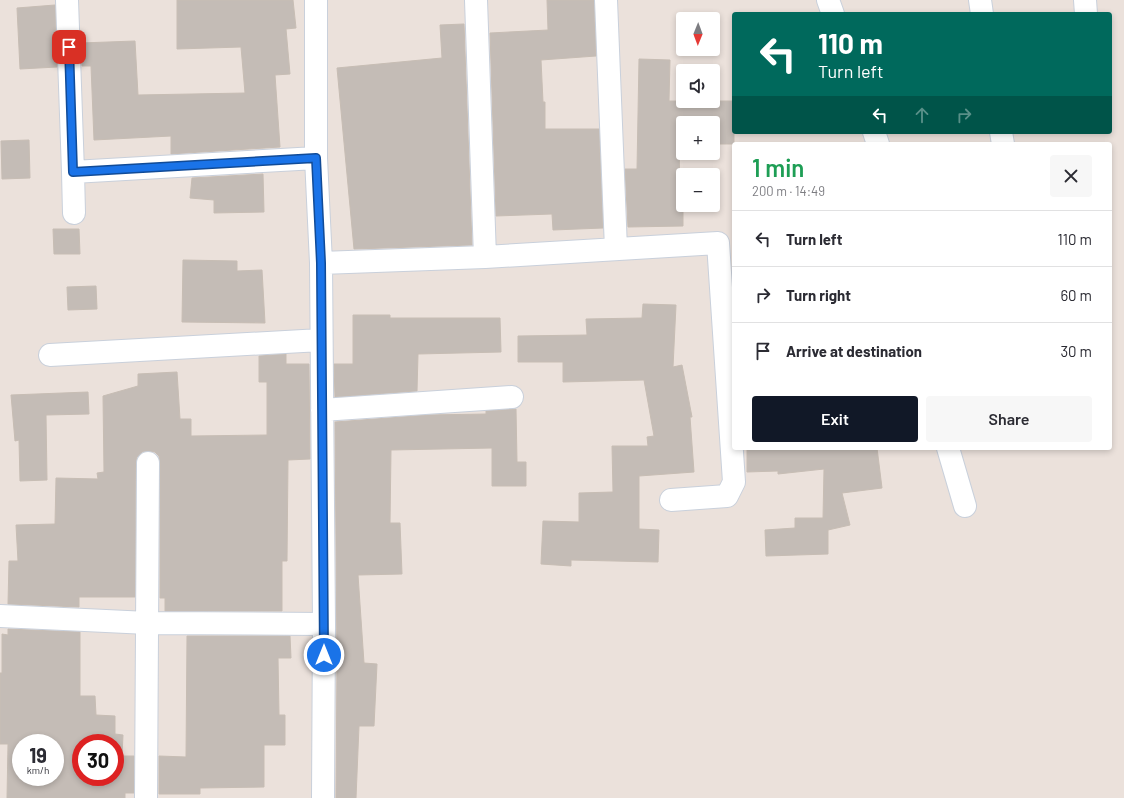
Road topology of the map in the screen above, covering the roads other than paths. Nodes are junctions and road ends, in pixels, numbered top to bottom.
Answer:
1 (67, 0) edge
2 (316, 0) edge
3 (476, 0) edge
4 (606, 0) edge
5 (828, 0) edge
6 (980, 0) edge
7 (1085, 0) edge
8 (832, 12) edge
9 (982, 12) edge
10 (1086, 12) edge
11 (316, 158) junction
12 (73, 172) junction
13 (74, 213) dead end
14 (616, 249) junction
15 (486, 257) junction
16 (321, 263) junction
17 (321, 340) junction
18 (50, 355) dead end
19 (512, 397) dead end
20 (322, 410) junction
21 (949, 450) edge
22 (148, 463) dead end
23 (671, 500) dead end
24 (965, 506) dead end
25 (0, 616) edge
26 (148, 623) junction
27 (324, 624) junction
28 (146, 798) edge
29 (323, 798) edge

1 - 12 street
2 - 11 street
3 - 15 street
4 - 14 street
5 - 8 street
6 - 9 street
7 - 10 street
11 - 12 street
11 - 16 street
12 - 13 street
14 - 15 street
14 - 23 street
15 - 16 street
16 - 17 street
17 - 18 street
17 - 20 street
19 - 20 street
20 - 27 street
21 - 24 street
22 - 26 street
25 - 26 street
26 - 27 street
26 - 28 street
27 - 29 street

